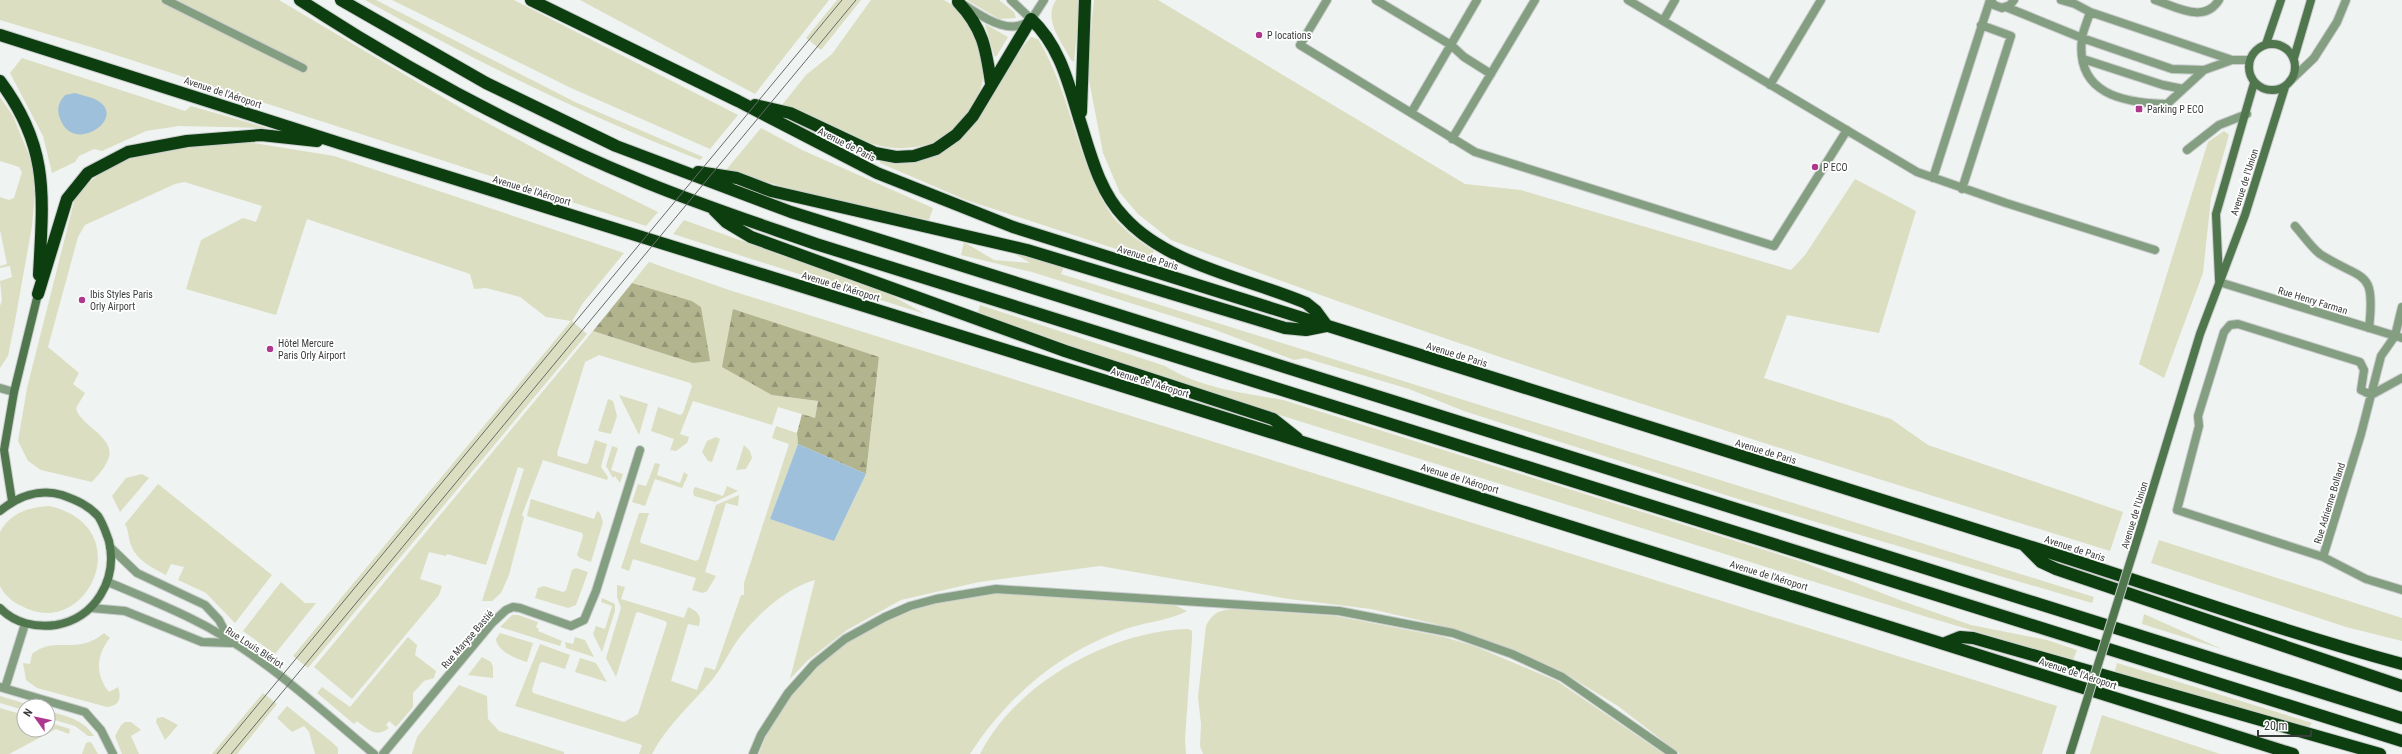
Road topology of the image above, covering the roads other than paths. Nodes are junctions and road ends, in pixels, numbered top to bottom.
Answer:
1 (166, 0) edge
2 (300, 0) edge
3 (341, 0) edge
4 (531, 0) edge
5 (1011, 0) edge
6 (1044, 0) edge
7 (1085, 0) edge
8 (1327, 0) edge
9 (1376, 0) edge
10 (1477, 0) edge
11 (1535, 0) edge
12 (1628, 0) edge
13 (1675, 0) edge
14 (1821, 0) edge
15 (1990, 0) edge
16 (2014, 0) edge
17 (2061, 0) edge
18 (2155, 0) edge
19 (2219, 0) edge
20 (2281, 0) edge
21 (2311, 0) edge
22 (2346, 0) edge
23 (957, 1) edge
24 (2006, 7) junction
25 (2090, 12) junction
26 (1031, 18) junction
27 (1663, 21) junction
28 (1981, 25) junction
29 (0, 35) edge
30 (2082, 38) junction
31 (2266, 44) junction
32 (1451, 45) junction
33 (2294, 58) junction
34 (2083, 59) junction
35 (2232, 60) junction
36 (2249, 60) junction
37 (303, 68) dead end
38 (2204, 70) junction
39 (1491, 74) junction
40 (0, 81) edge
41 (991, 84) junction
42 (2254, 84) junction
43 (2287, 84) junction
44 (1770, 85) junction
45 (2183, 90) junction
46 (738, 101) junction
47 (1411, 113) junction
48 (2247, 114) junction
49 (1081, 124) junction
50 (1847, 130) junction
51 (1452, 139) junction
52 (339, 143) junction
53 (2187, 150) dead end
54 (677, 169) junction
55 (1932, 178) junction
56 (1962, 189) junction
57 (712, 208) junction
58 (2295, 226) dead end
59 (2155, 250) dead end
60 (2219, 282) junction
61 (38, 294) junction
62 (2402, 306) edge
63 (1327, 326) junction
64 (2370, 328) junction
65 (2398, 337) edge
66 (2402, 378) edge
67 (0, 388) edge
68 (14, 392) junction
69 (2371, 395) junction
70 (1299, 440) junction
71 (640, 450) dead end
72 (12, 501) junction
73 (0, 511) edge
74 (2023, 544) junction
75 (110, 547) junction
76 (2324, 557) junction
77 (108, 582) junction
78 (2402, 590) edge
79 (0, 608) edge
80 (91, 608) junction
81 (25, 624) junction
82 (231, 643) junction
83 (1945, 643) junction
84 (2402, 664) edge
85 (2402, 686) edge
86 (3, 687) edge
87 (2402, 718) edge
88 (2402, 741) edge
89 (113, 754) edge
90 (374, 754) edge
91 (382, 754) edge
92 (753, 754) edge
93 (1673, 754) edge
94 (2070, 754) edge
95 (2293, 754) edge
96 (2380, 754) edge

1 - 37 street
2 - 57 highway
3 - 54 highway
4 - 46 highway, Avenue de Paris
5 - 26 street
6 - 26 street
7 - 49 highway
8 - 47 street
9 - 32 street
10 - 32 street
11 - 39 street
12 - 27 street
13 - 27 street
14 - 44 street
15 - 24 street
15 - 28 street
16 - 24 street
17 - 25 street
18 - 19 street
20 - 31 street
21 - 33 street, Avenue de l'Union
22 - 43 street
23 - 26 street
23 - 41 highway
24 - 30 street
25 - 30 street
25 - 35 street
26 - 41 highway
26 - 49 highway
27 - 44 street
28 - 55 street
28 - 56 street
29 - 52 highway, Avenue de l'Aéroport
30 - 34 street
30 - 38 street
31 - 33 street
31 - 36 street
32 - 39 street
32 - 47 street
33 - 43 street, Avenue de l'Union
34 - 45 street
34 - 45 street
35 - 36 street
35 - 38 street
36 - 42 street, Avenue de l'Union
38 - 45 street
39 - 51 street
40 - 61 highway
41 - 46 highway
42 - 43 street
42 - 48 street, Avenue de l'Union
43 - 60 street, Avenue de l'Union
44 - 50 street
46 - 63 highway, Avenue de Paris
47 - 51 street
48 - 53 street
48 - 60 street, Avenue de l'Union
49 - 63 highway
50 - 51 street
50 - 55 street
52 - 61 highway
52 - 70 highway, Avenue de l'Aéroport
54 - 63 highway
54 - 87 highway
55 - 56 street
56 - 59 street
57 - 70 highway
57 - 88 highway
58 - 64 street
60 - 64 street, Rue Henry Farman
60 - 94 street, Avenue de l'Union, bridge
61 - 68 street
62 - 65 street, Rue Adrienne Bolland
63 - 74 highway, Avenue de Paris
64 - 65 street, Rue Henry Farman
65 - 69 street, Rue Adrienne Bolland
66 - 69 street
67 - 68 street
68 - 72 street
69 - 76 street, Rue Adrienne Bolland
69 - 76 street
70 - 83 highway, Avenue de l'Aéroport
71 - 91 street, Rue Maryse Bastié
72 - 73 street
72 - 75 street
74 - 84 highway, Avenue de Paris
74 - 85 highway
75 - 77 street
75 - 82 street
76 - 78 street, Rue Adrienne Bolland
77 - 80 street
77 - 82 street, Rue Louis Blériot
79 - 81 street
80 - 81 street
80 - 82 street
81 - 86 street
82 - 90 street, Rue Louis Blériot
83 - 95 highway, Avenue de l'Aéroport
83 - 96 highway
86 - 89 street
92 - 93 street

